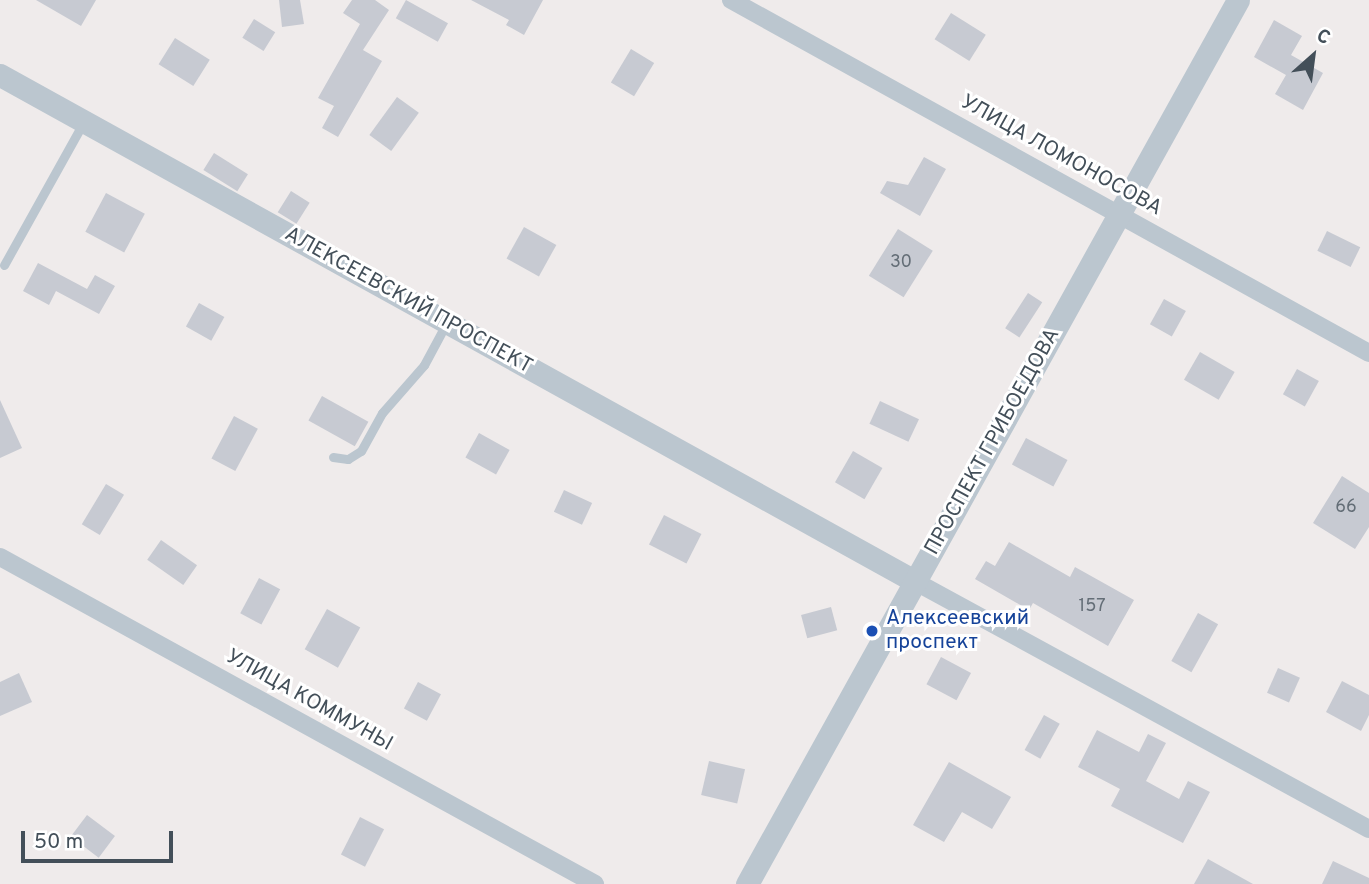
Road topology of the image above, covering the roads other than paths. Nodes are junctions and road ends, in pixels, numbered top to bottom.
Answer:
1 (731, 0) edge
2 (1238, 0) edge
3 (0, 75) edge
4 (84, 121) junction
5 (1120, 214) junction
6 (4, 265) dead end
7 (447, 323) junction
8 (1369, 353) edge
9 (333, 457) dead end
10 (0, 557) edge
11 (916, 583) junction
12 (1369, 829) edge
13 (595, 884) edge
14 (747, 884) edge

1 - 5 street, УЛИЦА ЛОМОНОСОВА
2 - 5 street, ПРОСПЕКТ ГРИБОЕДОВА
3 - 4 street, АЛЕКСЕЕВСКИЙ ПРОСПЕКТ
4 - 6 lane
4 - 7 street, АЛЕКСЕЕВСКИЙ ПРОСПЕКТ
5 - 8 street, УЛИЦА ЛОМОНОСОВА
5 - 11 street, ПРОСПЕКТ ГРИБОЕДОВА
7 - 9 lane
7 - 11 street, АЛЕКСЕЕВСКИЙ ПРОСПЕКТ
10 - 13 street, УЛИЦА КОММУНЫ
11 - 12 street, АЛЕКСЕЕВСКИЙ ПРОСПЕКТ
11 - 14 street, ПРОСПЕКТ ГРИБОЕДОВА

